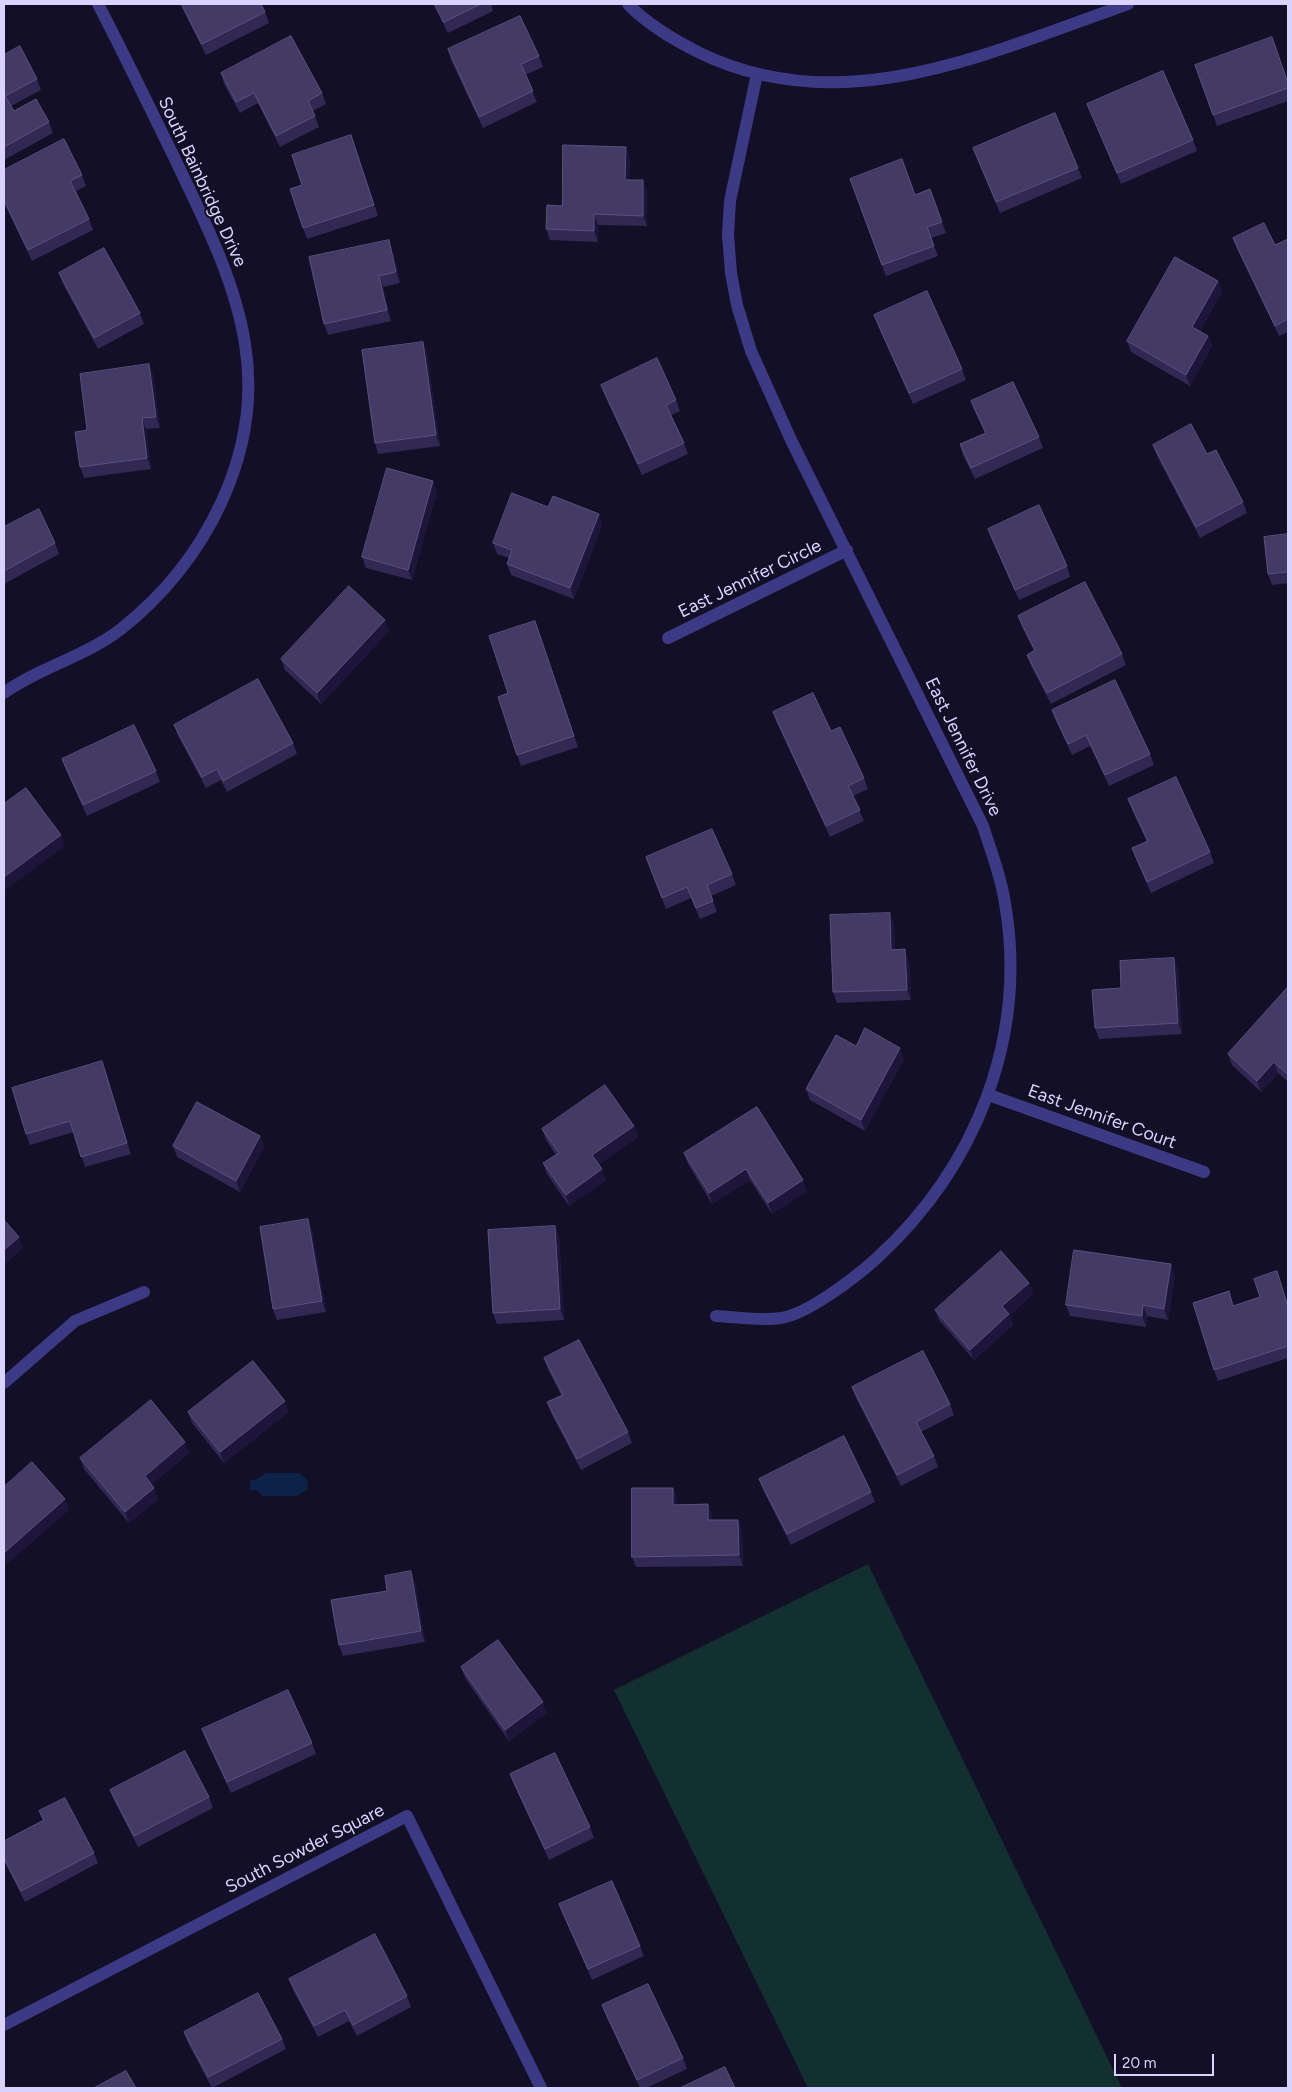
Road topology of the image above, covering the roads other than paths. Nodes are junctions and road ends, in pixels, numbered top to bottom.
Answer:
1 (98, 4) edge
2 (628, 4) edge
3 (1128, 4) edge
4 (757, 74) junction
5 (848, 550) junction
6 (668, 638) dead end
7 (4, 693) edge
8 (989, 1095) junction
9 (1204, 1172) dead end
10 (144, 1292) dead end
11 (716, 1316) dead end
12 (4, 1383) edge
13 (4, 2025) edge
14 (541, 2088) edge

1 - 7 street, South Bainbridge Drive
2 - 4 street
3 - 4 street
4 - 5 street, East Jennifer Drive
5 - 6 street, East Jennifer Circle
5 - 8 street, East Jennifer Drive
8 - 9 street, East Jennifer Court
8 - 11 street, East Jennifer Drive
10 - 12 street
13 - 14 street, South Sowder Square

